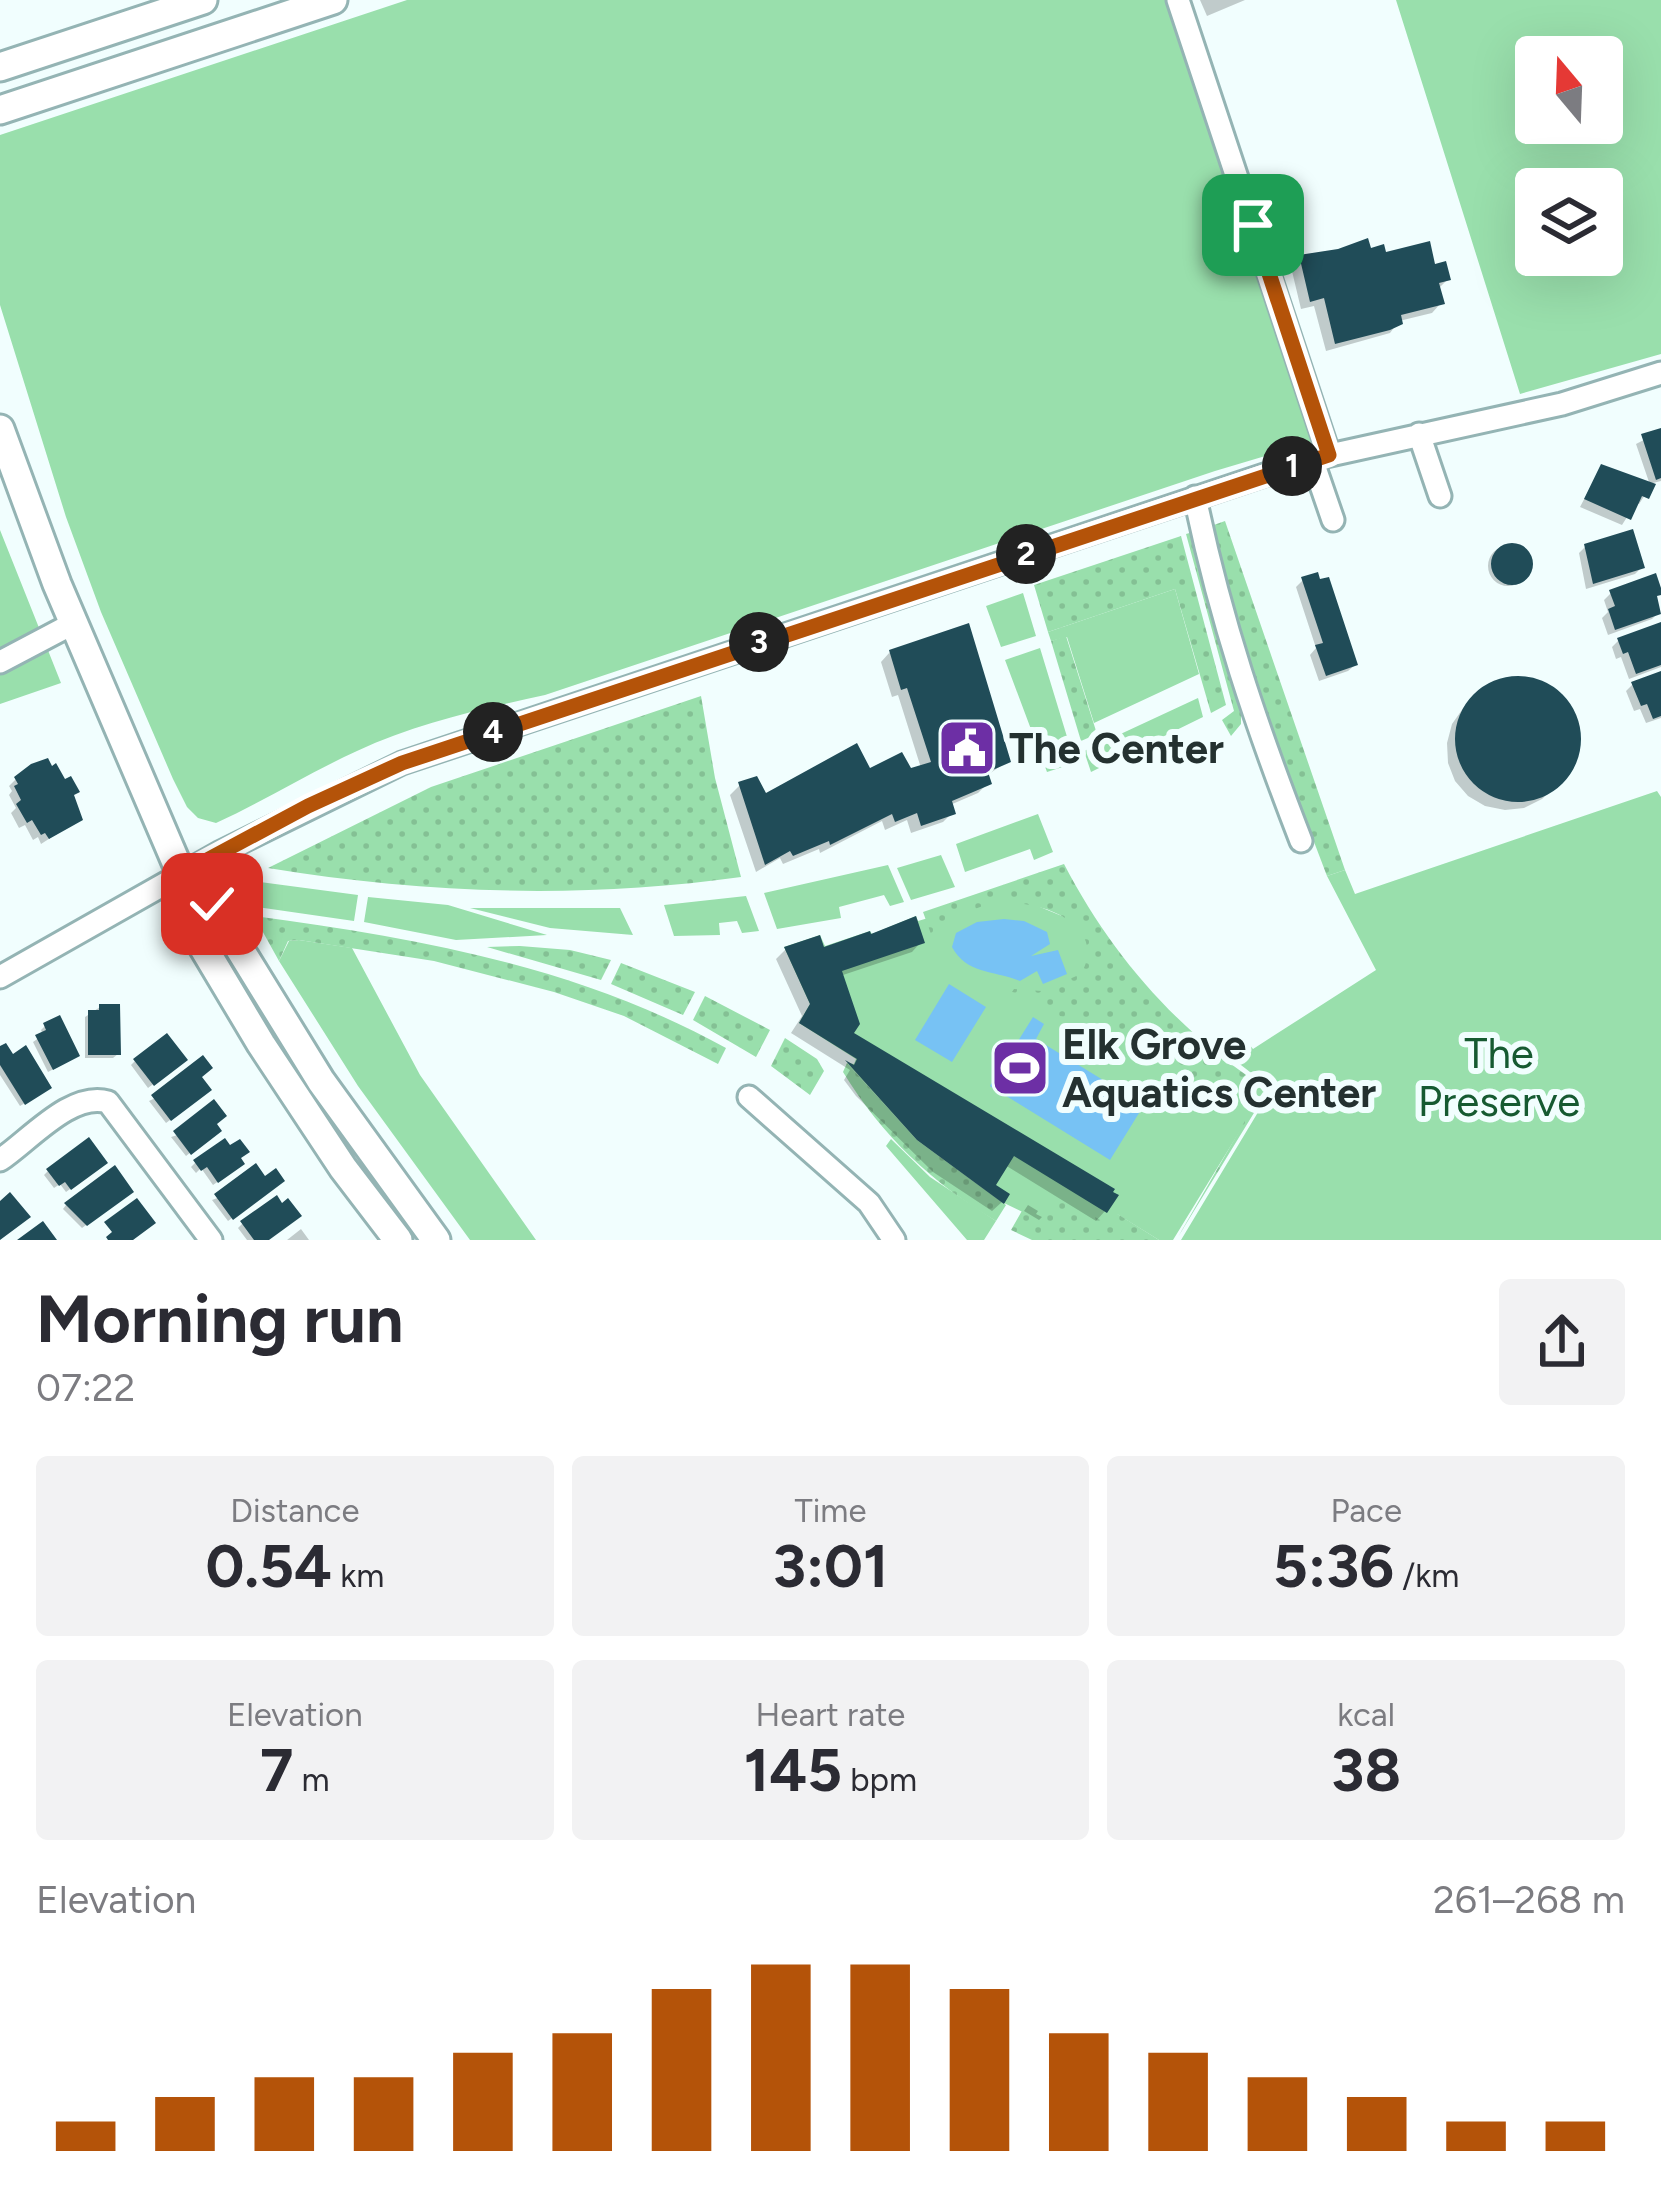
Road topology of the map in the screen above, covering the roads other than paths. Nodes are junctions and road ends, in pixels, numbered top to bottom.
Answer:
1 (202, 0) edge
2 (333, 0) edge
3 (1178, 0) edge
4 (0, 67) edge
5 (0, 110) edge
6 (1661, 373) edge
7 (0, 429) edge
8 (1419, 434) junction
9 (1321, 457) junction
10 (10, 486) edge
11 (1195, 496) junction
12 (1440, 496) dead end
13 (1334, 520) dead end
14 (74, 623) junction
15 (0, 662) edge
16 (1301, 841) dead end
17 (181, 874) junction
18 (0, 977) edge
19 (749, 1097) dead end
20 (0, 1160) edge
21 (211, 1240) edge
22 (398, 1240) edge
23 (436, 1240) edge
24 (894, 1240) edge

1 - 4 main road
2 - 5 main road
3 - 9 street
6 - 8 street
7 - 10 main road
8 - 9 street
8 - 12 street
9 - 11 street
9 - 13 street
10 - 14 main road
11 - 16 street
11 - 17 street
14 - 15 street
14 - 17 main road
17 - 18 street
17 - 22 main road
17 - 23 main road
19 - 24 street
20 - 21 street

